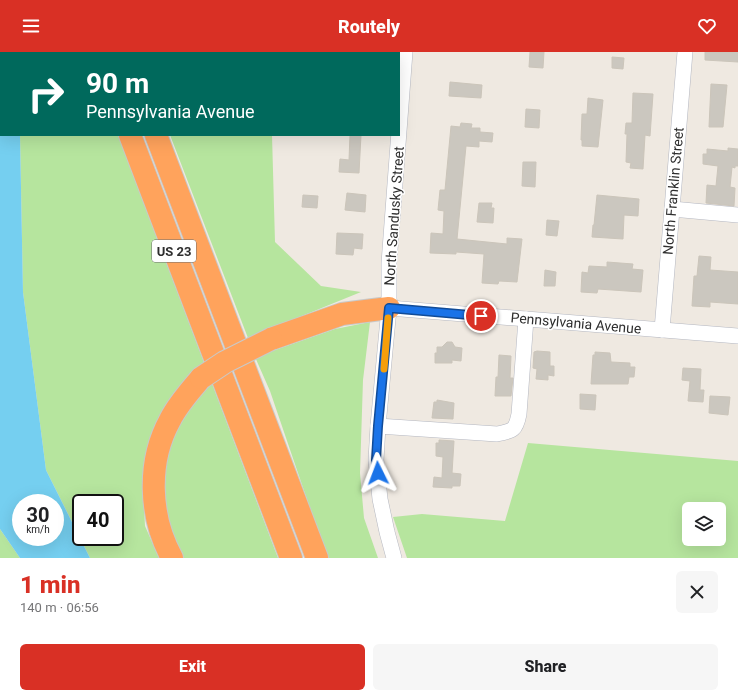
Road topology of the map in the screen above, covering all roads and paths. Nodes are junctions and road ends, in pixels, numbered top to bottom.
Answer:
1 (405, 52) edge
2 (685, 52) edge
3 (400, 118) edge
4 (130, 136) edge
5 (156, 136) edge
6 (399, 136) edge
7 (672, 209) junction
8 (738, 215) edge
9 (389, 308) junction
10 (526, 319) junction
11 (662, 330) junction
12 (738, 336) edge
13 (378, 426) junction
14 (172, 558) edge
15 (291, 558) edge
16 (317, 558) edge
17 (394, 558) edge

1 - 3 street, North Sandusky Street
2 - 7 street, North Franklin Street
4 - 15 highway, US 23
5 - 16 highway, US 23
6 - 9 street, North Sandusky Street
7 - 8 street
7 - 11 street, North Franklin Street
9 - 10 street, Pennsylvania Avenue
9 - 13 street, North Sandusky Street
9 - 14 highway, bridge
10 - 11 street, Pennsylvania Avenue
10 - 13 street
11 - 12 street, Pennsylvania Avenue
13 - 17 street, North Sandusky Street

